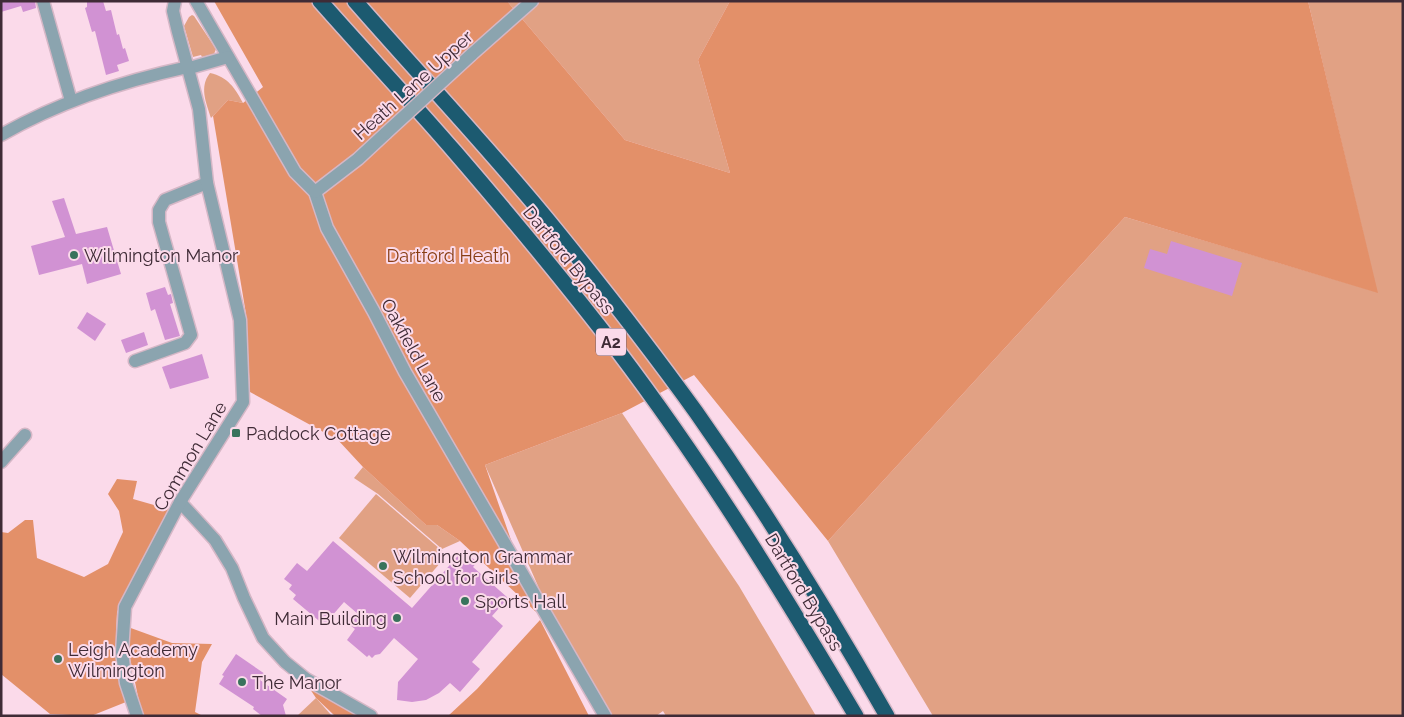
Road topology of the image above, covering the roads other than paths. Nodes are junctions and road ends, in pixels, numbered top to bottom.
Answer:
1 (43, 1) edge
2 (175, 1) edge
3 (196, 1) edge
4 (320, 1) edge
5 (355, 1) edge
6 (532, 1) edge
7 (228, 56) junction
8 (188, 66) junction
9 (71, 101) junction
10 (1, 134) edge
11 (207, 183) junction
12 (315, 192) junction
13 (135, 362) dead end
14 (24, 435) dead end
15 (1, 462) edge
16 (180, 502) junction
17 (136, 716) edge
18 (371, 716) edge
19 (605, 716) edge
20 (856, 716) edge
21 (887, 716) edge

1 - 9 street
2 - 8 street, Common Lane
3 - 7 street, Oakfield Lane
4 - 20 highway, Dartford Bypass / A2
5 - 21 highway, Dartford Bypass / A2
6 - 12 street, Heath Lane Upper, bridge
7 - 8 street
7 - 12 street, Oakfield Lane
8 - 9 street
8 - 11 street, Common Lane
9 - 10 street
11 - 13 street
11 - 16 street, Common Lane
12 - 19 street, Oakfield Lane
14 - 15 street
16 - 17 street, Common Lane
16 - 18 street

